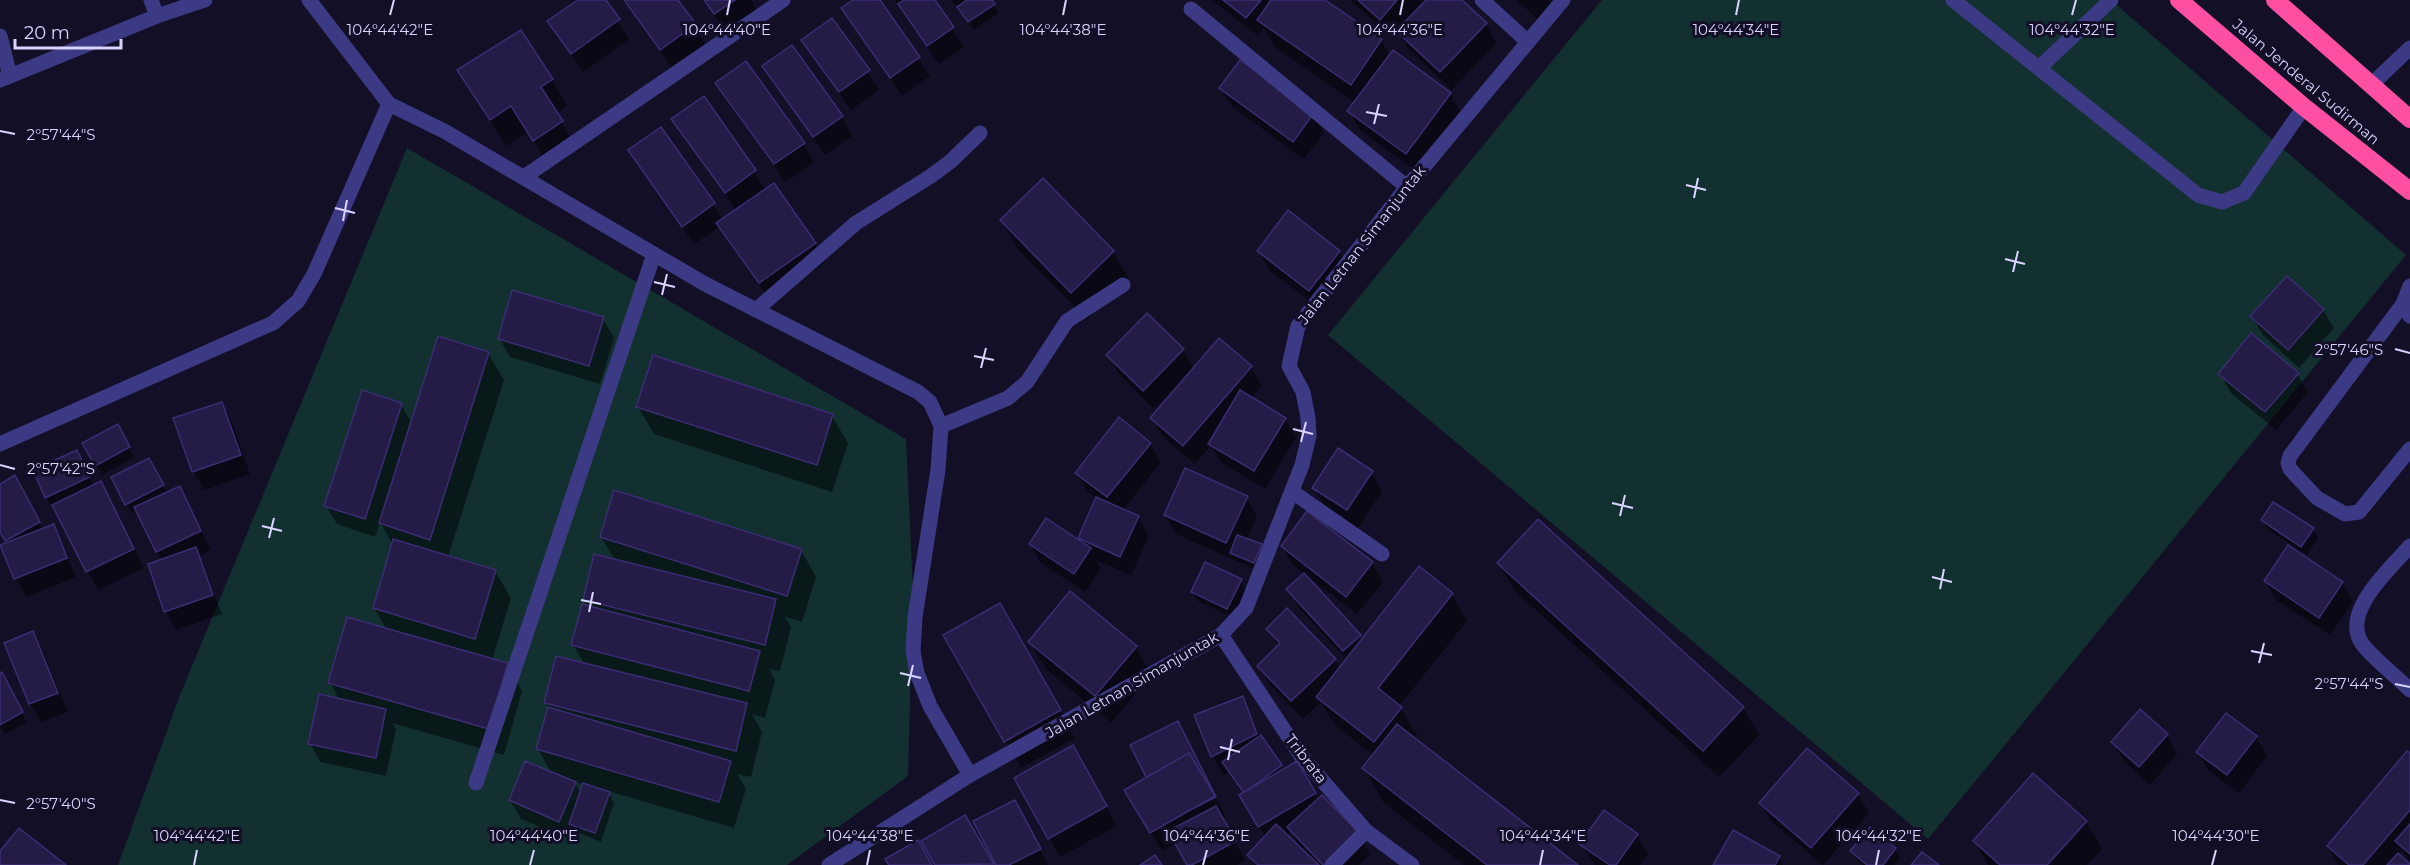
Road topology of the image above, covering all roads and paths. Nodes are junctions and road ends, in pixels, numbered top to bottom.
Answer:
1 (151, 0) edge
2 (205, 0) edge
3 (309, 0) edge
4 (783, 0) edge
5 (1482, 0) edge
6 (1563, 0) edge
7 (1953, 0) edge
8 (2110, 0) edge
9 (2179, 0) edge
10 (2275, 0) edge
11 (1191, 9) dead end
12 (157, 16) junction
13 (0, 36) edge
14 (1528, 42) junction
15 (2410, 48) edge
16 (2040, 67) junction
17 (5, 78) edge
18 (2372, 84) junction
19 (389, 104) junction
20 (2304, 106) junction
21 (2410, 119) edge
22 (980, 132) dead end
23 (524, 177) junction
24 (1407, 187) junction
25 (2410, 191) edge
26 (654, 254) junction
27 (1123, 285) dead end
28 (2410, 286) edge
29 (756, 310) junction
30 (2407, 310) edge
31 (941, 426) junction
32 (0, 444) edge
33 (2410, 449) edge
34 (1293, 493) junction
35 (2410, 546) edge
36 (1382, 554) dead end
37 (1221, 635) junction
38 (2410, 690) edge
39 (970, 775) junction
40 (476, 783) dead end
41 (1366, 831) junction
42 (830, 865) edge
43 (1332, 865) edge
44 (1412, 865) edge

1 - 12 street
2 - 12 street
3 - 19 street
4 - 23 street
5 - 14 street
6 - 14 street, Jalan Letnan Simanjuntak
7 - 16 street
8 - 16 street
9 - 20 highway, Jalan Jenderal Sudirman
10 - 18 highway
11 - 24 street
12 - 17 street
13 - 17 street
14 - 24 street, Jalan Letnan Simanjuntak
15 - 18 street
16 - 20 street
18 - 21 highway
19 - 23 street
19 - 32 street
20 - 25 highway, Jalan Jenderal Sudirman
22 - 29 street
23 - 26 street
24 - 34 street, Jalan Letnan Simanjuntak
26 - 29 street
26 - 40 street
27 - 31 street
28 - 30 street
29 - 31 street
30 - 33 street
31 - 39 street
34 - 36 street
34 - 37 street, Jalan Letnan Simanjuntak
35 - 38 street
37 - 39 street, Jalan Letnan Simanjuntak
37 - 41 street, Tribrata
39 - 42 street, Jalan Letnan Simanjuntak
41 - 43 street
41 - 44 street, Tribrata

